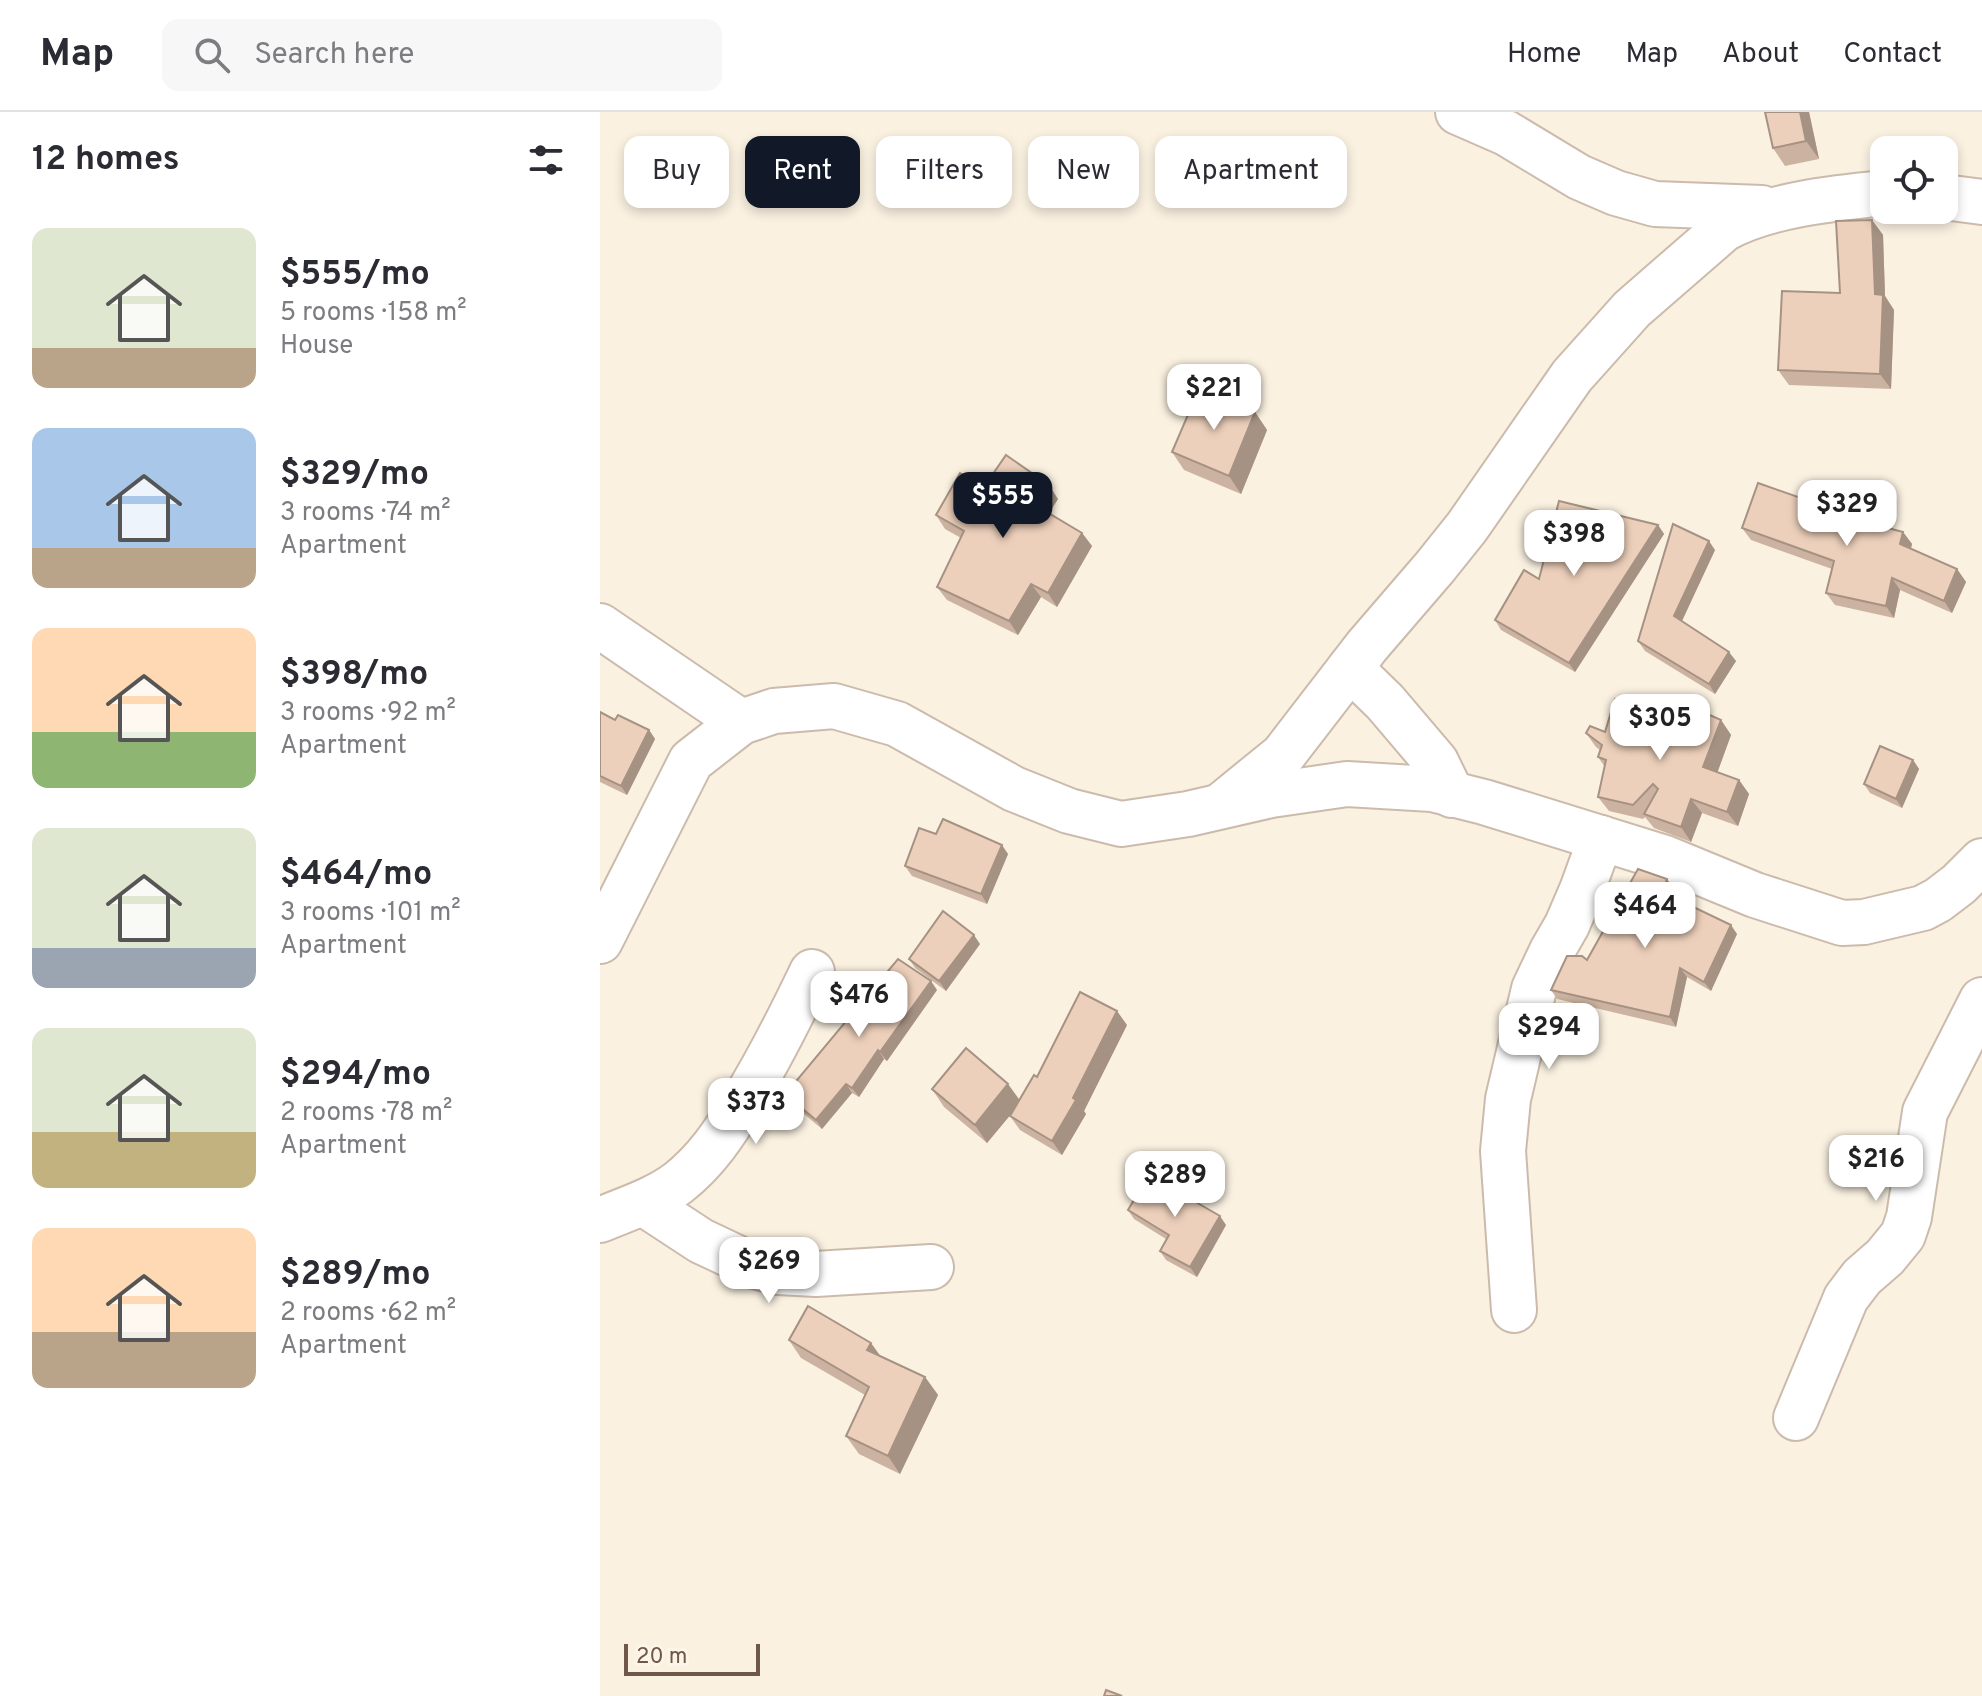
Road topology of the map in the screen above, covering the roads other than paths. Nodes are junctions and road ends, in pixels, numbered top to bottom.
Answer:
1 (1458, 112) edge
2 (1870, 194) edge
3 (1958, 199) edge
4 (1982, 202) edge
5 (1784, 209) junction
6 (600, 626) edge
7 (1350, 668) junction
8 (741, 722) junction
9 (1452, 795) junction
10 (1220, 807) junction
11 (1601, 838) junction
12 (1982, 861) edge
13 (600, 941) edge
14 (812, 972) dead end
15 (1982, 1000) edge
16 (643, 1203) junction
17 (600, 1220) edge
18 (931, 1267) dead end
19 (1514, 1310) dead end
20 (1796, 1418) dead end

1 - 5 street
2 - 5 street
3 - 4 street
5 - 7 street
6 - 8 street
7 - 9 street
7 - 10 street
8 - 10 street
8 - 13 street
9 - 10 street
9 - 11 street
11 - 12 street
11 - 19 street
14 - 16 street
15 - 20 street
16 - 17 street
16 - 18 street

